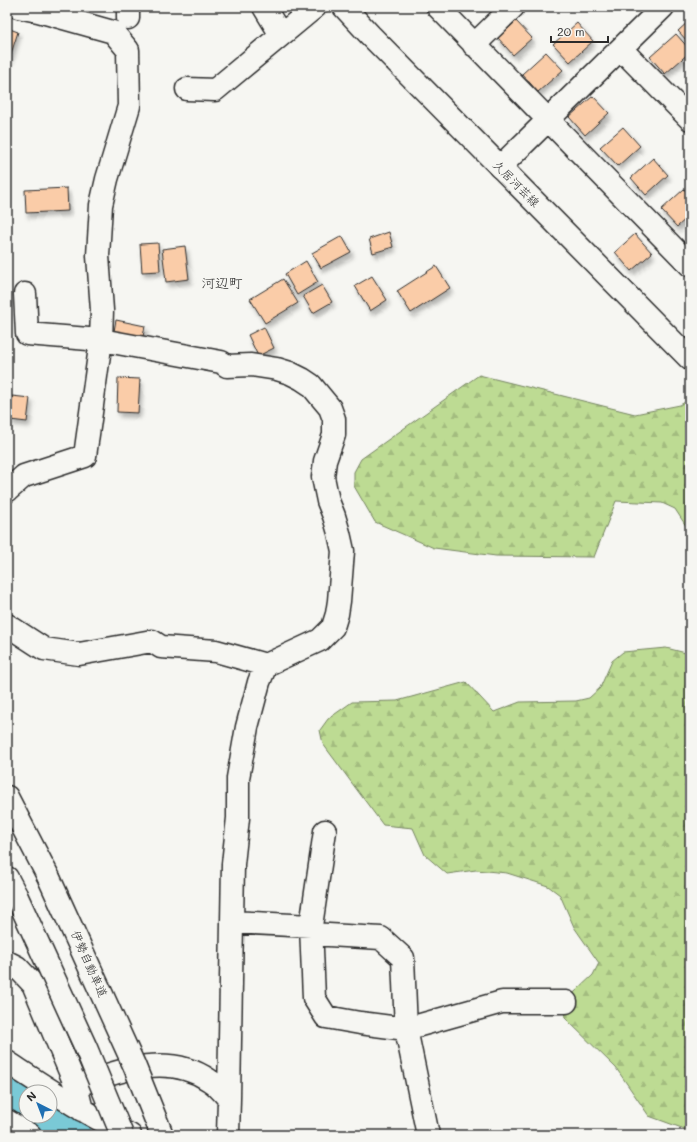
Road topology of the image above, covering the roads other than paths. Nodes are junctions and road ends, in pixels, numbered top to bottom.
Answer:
1 (18, 7) edge
2 (264, 7) edge
3 (315, 7) edge
4 (344, 7) edge
5 (438, 7) edge
6 (513, 7) edge
7 (663, 7) edge
8 (281, 35) junction
9 (474, 45) junction
10 (621, 49) junction
11 (187, 89) dead end
12 (690, 119) edge
13 (548, 120) junction
14 (500, 167) junction
15 (690, 265) edge
16 (25, 294) dead end
17 (101, 340) junction
18 (690, 359) edge
19 (7, 491) edge
20 (7, 625) edge
21 (266, 665) junction
22 (7, 797) edge
23 (325, 831) dead end
24 (11, 886) edge
25 (232, 922) junction
26 (311, 930) junction
27 (7, 962) edge
28 (566, 1002) dead end
29 (406, 1029) junction
30 (7, 1062) edge
31 (76, 1086) junction
32 (229, 1099) junction
33 (82, 1110) junction
34 (7, 1121) edge
35 (30, 1135) edge
36 (122, 1135) edge
37 (130, 1135) edge
38 (162, 1135) edge
39 (228, 1135) edge
40 (428, 1135) edge

1 - 17 main road
2 - 8 main road
3 - 8 main road
4 - 14 main road, 久居河芸線
5 - 9 main road
6 - 9 main road
7 - 10 main road
8 - 11 main road
9 - 13 main road
10 - 12 main road
10 - 13 main road
13 - 14 main road
13 - 15 main road
14 - 18 main road, 久居河芸線
16 - 17 main road
17 - 19 main road
17 - 21 main road
20 - 21 main road
21 - 25 main road
22 - 38 main road, 伊勢自動車道, bridge
23 - 26 main road
24 - 36 main road, bridge
25 - 26 main road
25 - 32 main road
26 - 29 main road
26 - 29 main road
27 - 31 main road
28 - 29 main road
29 - 40 main road
30 - 33 main road
31 - 32 main road
31 - 33 main road
32 - 39 main road
33 - 37 main road
34 - 35 main road

